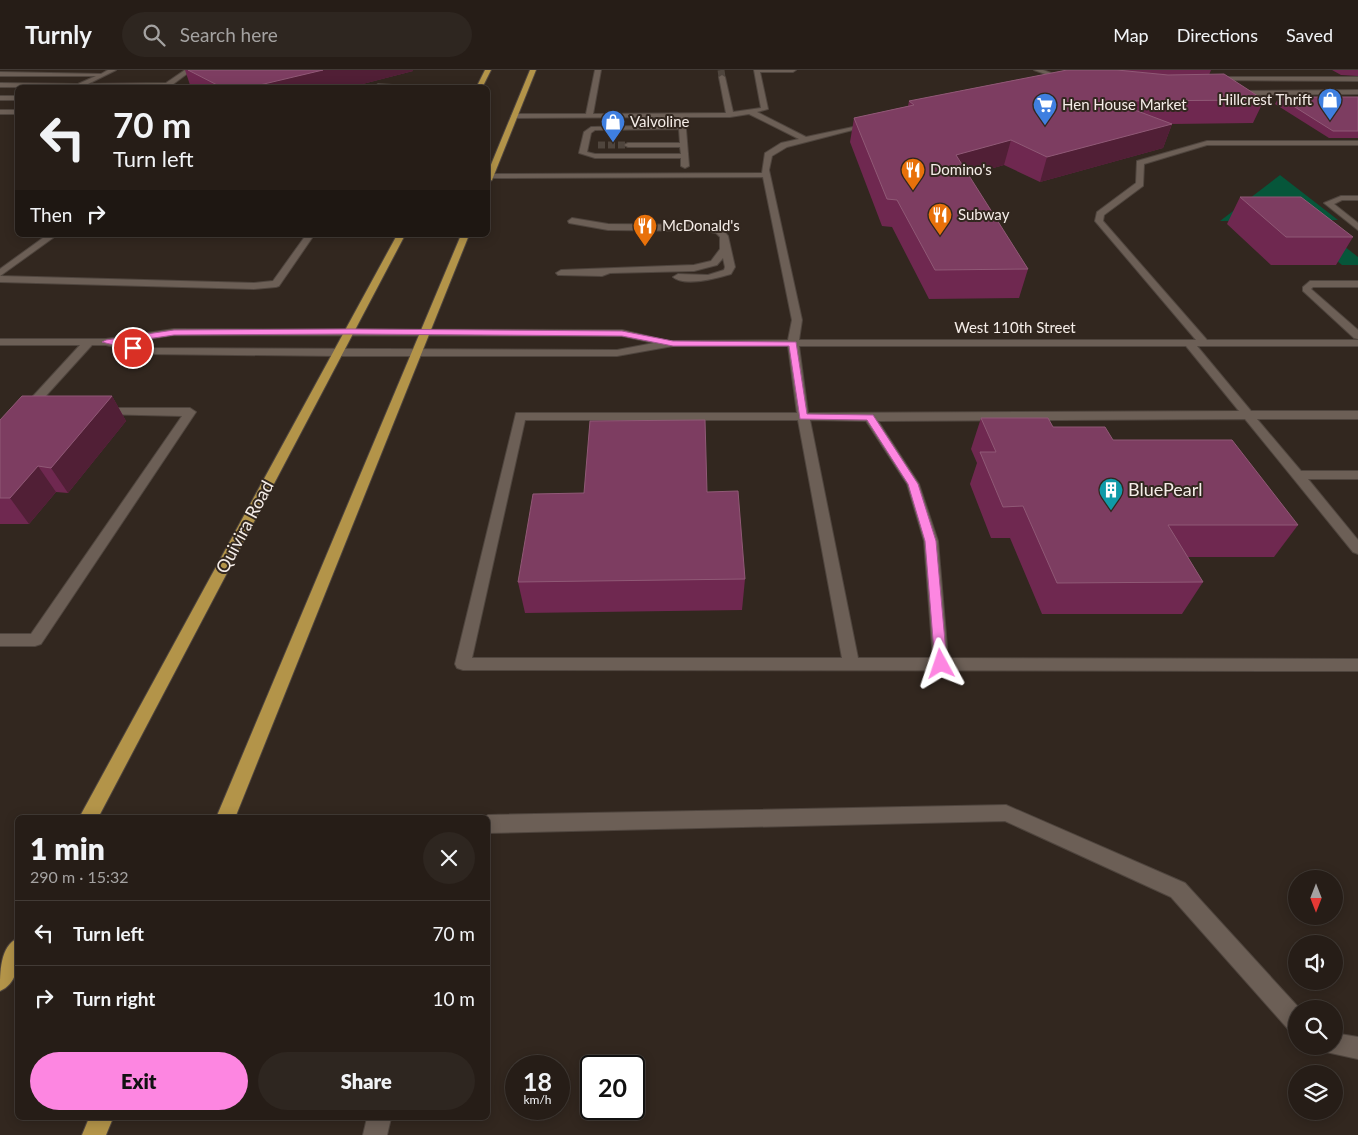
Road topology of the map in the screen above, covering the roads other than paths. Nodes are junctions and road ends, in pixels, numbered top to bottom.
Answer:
1 (113, 70) edge
2 (189, 70) edge
3 (488, 70) edge
4 (533, 70) edge
5 (598, 70) edge
6 (757, 70) edge
7 (793, 70) edge
8 (1038, 70) edge
9 (1247, 70) edge
10 (1297, 70) edge
11 (1333, 72) dead end
12 (1358, 72) edge
13 (0, 74) edge
14 (105, 74) junction
15 (722, 77) tunnel mouth
16 (1202, 79) edge
17 (1261, 79) junction
18 (1313, 79) junction
19 (1358, 79) edge
20 (0, 85) edge
21 (15, 85) edge
22 (82, 85) edge
23 (166, 85) edge
24 (480, 85) edge
25 (1053, 85) edge
26 (1358, 92) edge
27 (1229, 93) edge
28 (0, 98) edge
29 (15, 98) edge
30 (0, 112) edge
31 (15, 112) edge
32 (751, 112) junction
33 (589, 115) junction
34 (682, 115) junction
35 (730, 115) junction
36 (514, 116) junction
37 (880, 122) edge
38 (683, 127) junction
39 (804, 139) junction
40 (628, 141) tunnel mouth
41 (683, 141) junction
42 (1358, 143) edge
43 (684, 156) junction
44 (490, 173) edge
45 (685, 175) junction
46 (766, 175) junction
47 (490, 178) edge
48 (1358, 198) edge
49 (572, 221) dead end
50 (1358, 227) edge
51 (50, 237) edge
52 (309, 237) edge
53 (400, 237) edge
54 (464, 237) edge
55 (725, 249) junction
56 (0, 273) edge
57 (561, 273) dead end
58 (602, 273) junction
59 (0, 279) edge
60 (1358, 284) edge
61 (351, 332) junction
62 (424, 332) junction
63 (1358, 336) edge
64 (0, 342) edge
65 (89, 342) junction
66 (106, 342) junction
67 (673, 343) junction
68 (793, 343) junction
69 (1189, 343) junction
70 (1204, 343) junction
71 (1358, 343) edge
72 (339, 353) junction
73 (416, 353) junction
74 (25, 412) junction
75 (44, 412) edge
76 (93, 412) edge
77 (1358, 415) edge
78 (1248, 416) junction
79 (803, 417) junction
80 (870, 417) junction
81 (0, 439) edge
82 (1296, 475) junction
83 (1358, 475) edge
84 (1358, 549) edge
85 (0, 640) edge
86 (851, 663) junction
87 (941, 664) junction
88 (1358, 665) edge
89 (90, 815) edge
90 (226, 815) edge
91 (490, 824) edge
92 (15, 953) edge
93 (0, 980) edge
94 (1288, 1012) edge
95 (1343, 1046) edge
96 (1358, 1048) edge
97 (100, 1120) edge
98 (379, 1120) edge
99 (94, 1135) edge
100 (375, 1135) edge

1 - 14 street
2 - 23 street
3 - 24 main road
4 - 36 main road
5 - 33 street
6 - 7 street
6 - 32 street
8 - 25 street
9 - 17 street
10 - 18 street
11 - 12 street
13 - 14 street
14 - 22 street
15 - 35 street
16 - 17 street
17 - 18 street
18 - 19 street
20 - 21 street
26 - 27 street
28 - 29 street
30 - 31 street
32 - 35 street
32 - 39 street
33 - 34 street
33 - 36 street
34 - 35 street
34 - 38 street
36 - 44 main road
37 - 39 street
38 - 41 street
38 - 43 street
39 - 46 street
40 - 41 street
41 - 43 street
42 - 70 street
43 - 45 street
45 - 46 street
45 - 47 street
46 - 68 street
48 - 50 street
49 - 55 street
51 - 56 street
52 - 59 street
53 - 61 main road, Quivira Road
54 - 62 main road
55 - 58 street
55 - 58 street
57 - 58 street
60 - 63 street
61 - 62 street, West 110th Street
61 - 66 street, West 110th Street
61 - 72 main road, Quivira Road
62 - 67 street, West 110th Street
62 - 73 main road
64 - 65 street, West 110th Street
65 - 66 street, West 110th Street
65 - 74 street
66 - 72 street, West 110th Street
67 - 68 street, West 110th Street
67 - 73 street, West 110th Street
68 - 69 street, West 110th Street
68 - 79 street
69 - 70 street, West 110th Street
69 - 78 street
70 - 71 street, West 110th Street
72 - 73 street, West 110th Street
72 - 89 main road, Quivira Road
73 - 90 main road
74 - 75 street
74 - 81 street
76 - 85 street
77 - 78 street
78 - 80 street
78 - 82 street
79 - 80 street
79 - 86 street
79 - 86 street
80 - 87 street
82 - 83 street
82 - 84 street
86 - 87 street
87 - 88 street
91 - 94 street
92 - 93 main road
95 - 96 street
97 - 99 main road
98 - 100 street

